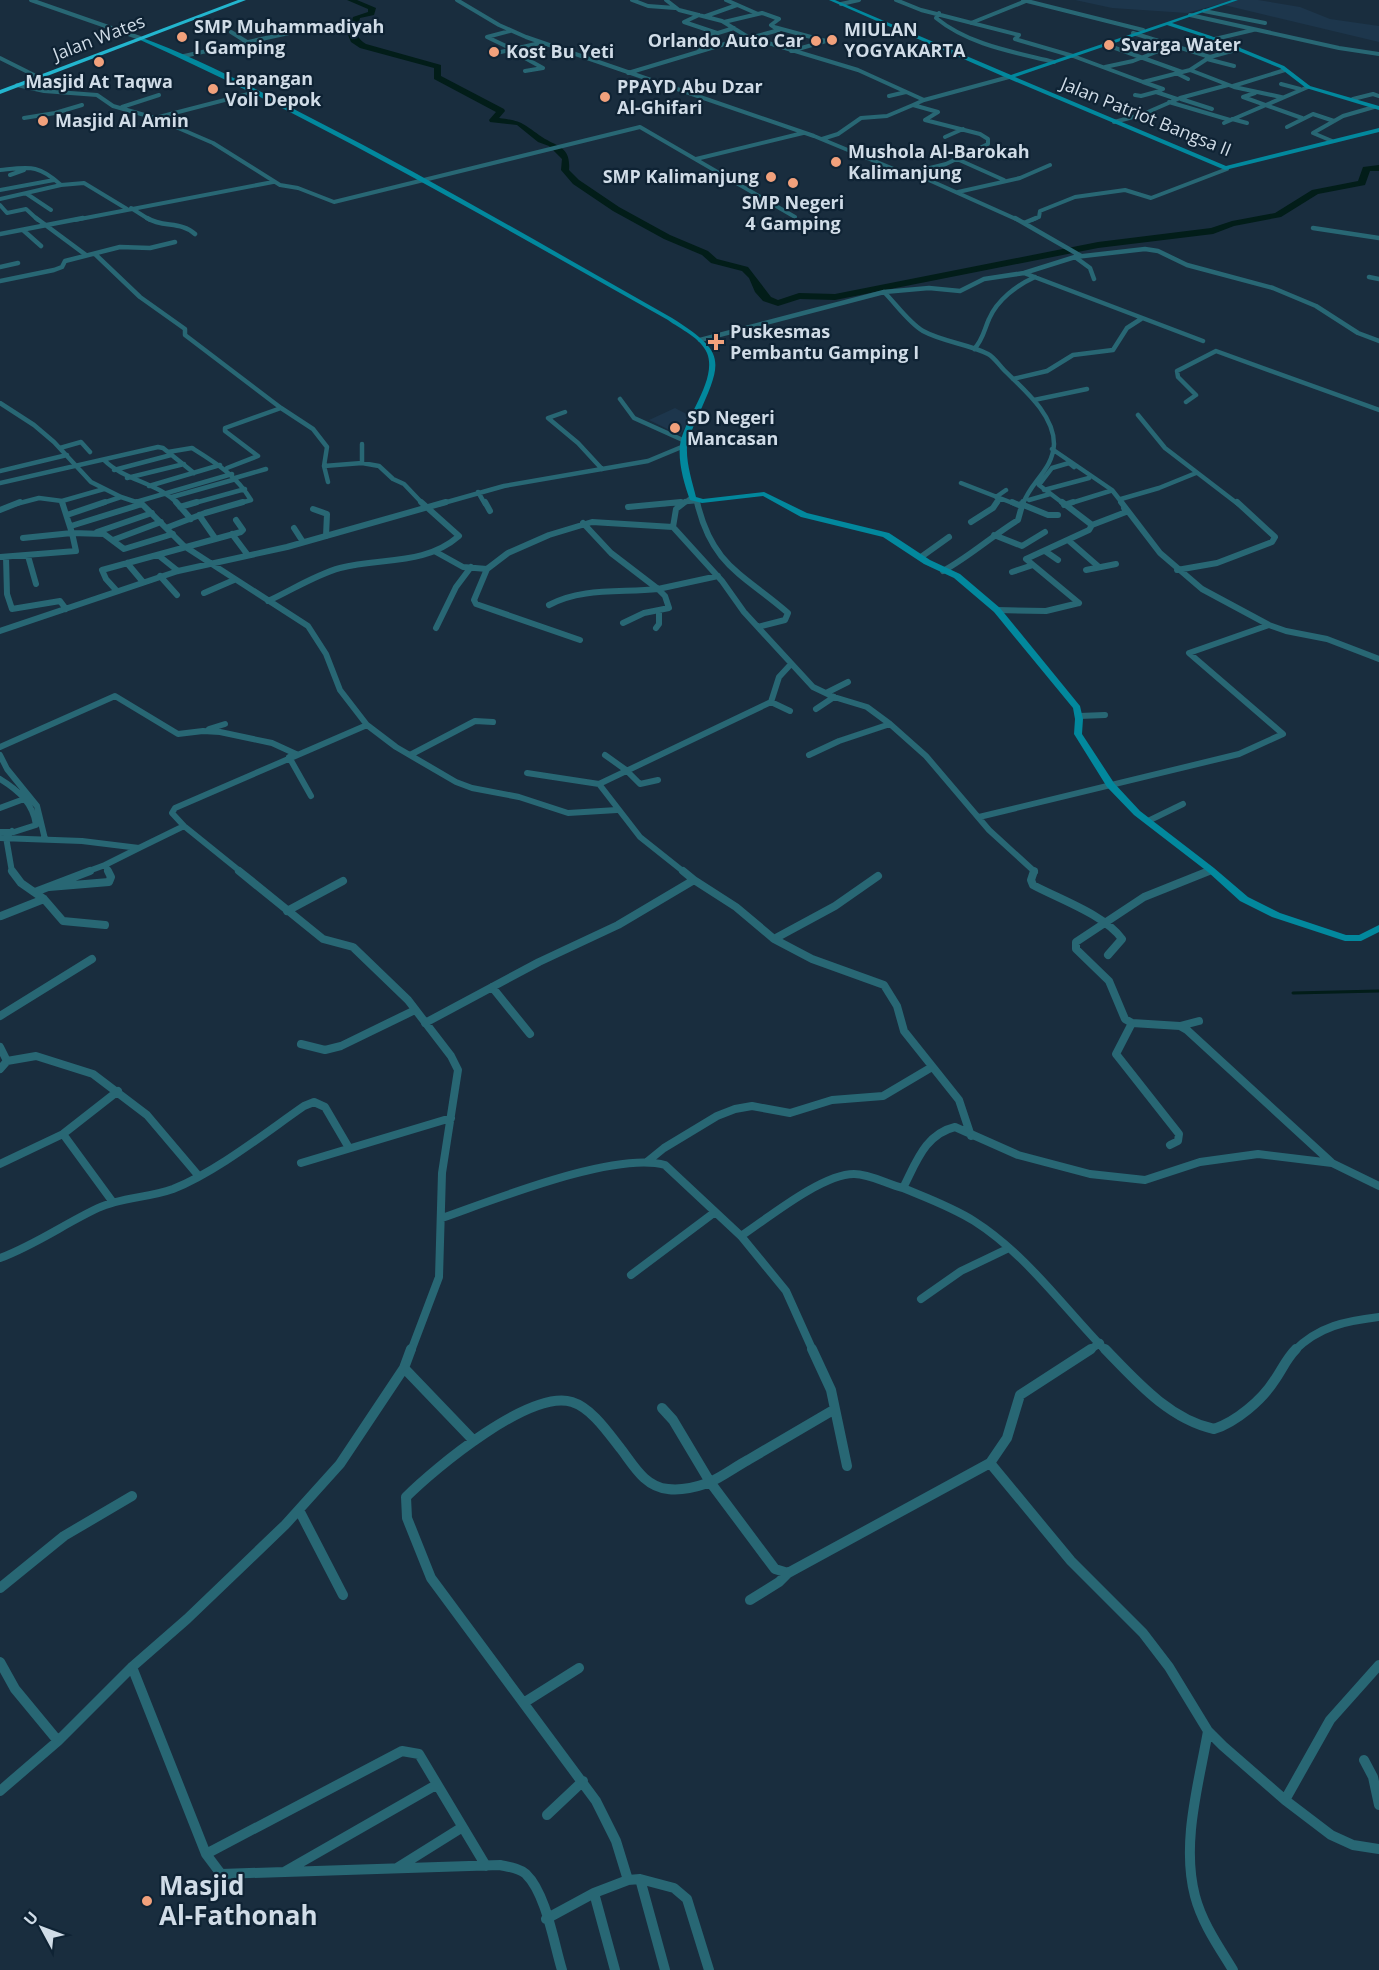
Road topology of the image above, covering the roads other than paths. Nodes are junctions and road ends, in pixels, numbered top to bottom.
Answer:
1 (31, 0) edge
2 (243, 0) edge
3 (457, 0) edge
4 (632, 0) edge
5 (666, 0) edge
6 (726, 0) edge
7 (831, 0) edge
8 (859, 0) edge
9 (896, 0) edge
10 (1025, 0) edge
11 (1052, 0) edge
12 (1236, 0) edge
13 (841, 4) junction
14 (1039, 4) junction
15 (737, 5) junction
16 (676, 8) junction
17 (1204, 11) junction
18 (937, 13) junction
19 (758, 14) junction
20 (702, 15) junction
21 (1190, 15) junction
22 (724, 22) junction
23 (971, 23) junction
24 (1166, 23) junction
25 (1265, 23) dead end
26 (734, 28) junction
27 (780, 29) junction
28 (1254, 29) junction
29 (1143, 30) junction
30 (298, 31) dead end
31 (510, 31) junction
32 (231, 32) dead end
33 (719, 33) junction
34 (1133, 33) junction
35 (140, 38) junction
36 (749, 38) junction
37 (1215, 39) junction
38 (247, 42) junction
39 (541, 43) junction
40 (1104, 44) junction
41 (1174, 45) junction
42 (513, 49) junction
43 (1239, 49) junction
44 (705, 50) junction
45 (791, 51) junction
46 (492, 54) dead end
47 (1379, 54) edge
48 (1074, 56) junction
49 (184, 57) junction
50 (1145, 57) junction
51 (0, 58) edge
52 (1209, 58) junction
53 (1053, 62) junction
54 (1234, 66) dead end
55 (1105, 67) junction
56 (1190, 70) junction
57 (1285, 70) junction
58 (526, 71) dead end
59 (1182, 72) junction
60 (1176, 73) junction
61 (628, 74) junction
62 (1009, 77) junction
63 (38, 78) junction
64 (1188, 79) dead end
65 (1143, 82) junction
66 (1281, 84) dead end
67 (17, 85) junction
68 (1231, 86) junction
69 (1308, 87) junction
70 (1163, 89) junction
71 (1302, 89) junction
72 (0, 92) edge
73 (256, 92) junction
74 (906, 92) junction
75 (1156, 92) junction
76 (1255, 93) junction
77 (159, 95) dead end
78 (1135, 95) dead end
79 (889, 96) dead end
80 (1379, 96) edge
81 (1186, 97) junction
82 (1281, 97) junction
83 (1178, 99) junction
84 (1353, 99) junction
85 (924, 100) junction
86 (1169, 102) junction
87 (82, 105) dead end
88 (913, 105) junction
89 (1264, 105) junction
90 (1377, 107) edge
91 (120, 108) junction
92 (1212, 108) dead end
93 (24, 118) dead end
94 (155, 118) junction
95 (1302, 118) junction
96 (1231, 120) junction
97 (1334, 121) junction
98 (1114, 122) junction
99 (1224, 123) dead end
100 (1247, 123) dead end
101 (1287, 127) dead end
102 (963, 129) junction
103 (1379, 130) edge
104 (803, 133) junction
105 (945, 137) dead end
106 (822, 139) junction
107 (1332, 141) junction
108 (696, 159) junction
109 (957, 159) junction
110 (1050, 165) dead end
111 (25, 169) junction
112 (1227, 169) junction
113 (0, 170) edge
114 (910, 172) junction
115 (10, 175) dead end
116 (54, 180) junction
117 (1004, 180) junction
118 (424, 181) junction
119 (273, 182) junction
120 (61, 186) junction
121 (0, 190) edge
122 (958, 192) junction
123 (27, 194) junction
124 (14, 197) junction
125 (0, 200) edge
126 (0, 205) edge
127 (129, 208) junction
128 (26, 209) junction
129 (51, 210) dead end
130 (795, 218) dead end
131 (1024, 223) junction
132 (45, 226) junction
133 (1313, 228) dead end
134 (23, 230) junction
135 (1, 234) edge
136 (195, 234) dead end
137 (1379, 238) edge
138 (175, 242) dead end
139 (41, 246) dead end
140 (94, 254) junction
141 (1074, 254) junction
142 (86, 255) junction
143 (18, 263) dead end
144 (0, 267) edge
145 (1024, 273) junction
146 (1035, 277) junction
147 (1369, 277) dead end
148 (1094, 279) dead end
149 (1379, 279) edge
150 (0, 281) edge
151 (885, 292) junction
152 (1142, 319) junction
153 (700, 340) junction
154 (1203, 341) dead end
155 (1379, 341) edge
156 (974, 349) junction
157 (1013, 380) junction
158 (1087, 389) dead end
159 (620, 399) dead end
160 (1034, 400) junction
161 (1186, 402) dead end
162 (0, 403) edge
163 (281, 408) junction
164 (1379, 410) edge
165 (565, 412) dead end
166 (1138, 415) dead end
167 (684, 443) junction
168 (362, 444) dead end
169 (60, 448) junction
170 (1052, 449) junction
171 (90, 452) dead end
172 (170, 454) junction
173 (67, 455) junction
174 (104, 460) junction
175 (362, 463) junction
176 (184, 464) junction
177 (220, 465) junction
178 (77, 466) junction
179 (324, 466) junction
180 (227, 468) junction
181 (266, 469) dead end
182 (602, 469) junction
183 (114, 470) junction
184 (0, 471) edge
185 (194, 472) junction
186 (1196, 473) junction
187 (235, 477) junction
188 (126, 478) junction
189 (1089, 478) junction
190 (328, 482) dead end
191 (0, 483) edge
192 (961, 483) dead end
193 (147, 486) junction
194 (104, 489) junction
195 (245, 489) junction
196 (1006, 490) dead end
197 (1044, 490) junction
198 (1110, 491) junction
199 (165, 492) junction
200 (478, 492) junction
201 (1050, 494) junction
202 (121, 497) junction
203 (172, 497) junction
204 (998, 498) junction
205 (1121, 499) junction
206 (692, 500) junction
207 (1029, 500) dead end
208 (62, 501) junction
209 (139, 503) junction
210 (1021, 505) junction
211 (1064, 505) junction
212 (180, 507) junction
213 (628, 507) dead end
214 (313, 508) dead end
215 (427, 508) junction
216 (0, 510) edge
217 (490, 511) dead end
218 (152, 513) junction
219 (67, 515) junction
220 (200, 515) junction
221 (1058, 515) dead end
222 (191, 519) junction
223 (236, 520) dead end
224 (161, 522) junction
225 (971, 522) dead end
226 (583, 523) junction
227 (1092, 525) junction
228 (673, 527) junction
229 (166, 528) junction
230 (294, 528) dead end
231 (71, 529) junction
232 (96, 532) junction
233 (1045, 532) dead end
234 (173, 534) junction
235 (232, 534) junction
236 (994, 535) junction
237 (326, 536) junction
238 (949, 537) dead end
239 (23, 538) dead end
240 (214, 538) junction
241 (113, 540) junction
242 (1068, 540) junction
243 (303, 542) junction
244 (184, 546) junction
245 (1045, 551) junction
246 (436, 552) junction
247 (247, 554) junction
248 (158, 555) junction
249 (28, 556) junction
250 (3, 557) edge
251 (921, 557) junction
252 (1058, 560) dead end
253 (127, 563) junction
254 (209, 564) junction
255 (1116, 564) dead end
256 (1033, 565) junction
257 (471, 567) junction
258 (1099, 567) junction
259 (488, 569) junction
260 (1086, 570) dead end
261 (1177, 570) junction
262 (178, 571) junction
263 (943, 571) junction
264 (1012, 572) dead end
265 (160, 576) junction
266 (717, 576) junction
267 (234, 580) junction
268 (143, 582) junction
269 (36, 584) dead end
270 (658, 589) junction
271 (116, 591) junction
272 (204, 593) dead end
273 (177, 595) dead end
274 (268, 601) junction
275 (549, 605) dead end
276 (66, 609) junction
277 (997, 610) junction
278 (659, 611) junction
279 (623, 623) dead end
280 (1269, 625) junction
281 (758, 627) junction
282 (436, 628) dead end
283 (656, 628) dead end
284 (0, 631) edge
285 (580, 640) dead end
286 (1379, 659) edge
287 (791, 664) junction
288 (848, 682) dead end
289 (826, 693) junction
290 (834, 698) junction
291 (771, 702) junction
292 (816, 709) dead end
293 (790, 711) dead end
294 (1106, 715) dead end
295 (1079, 716) junction
296 (493, 722) dead end
297 (225, 724) dead end
298 (890, 724) junction
299 (367, 725) junction
300 (206, 730) junction
301 (0, 747) edge
302 (0, 755) edge
303 (410, 755) junction
304 (605, 755) dead end
305 (809, 755) dead end
306 (292, 756) junction
307 (626, 770) junction
308 (527, 773) dead end
309 (0, 779) edge
310 (658, 780) dead end
311 (599, 784) junction
312 (1110, 785) junction
313 (311, 796) dead end
314 (24, 799) junction
315 (1183, 804) dead end
316 (0, 808) edge
317 (618, 810) junction
318 (979, 818) junction
319 (1148, 821) junction
320 (184, 826) junction
321 (4, 834) edge
322 (45, 839) junction
323 (139, 848) junction
324 (105, 866) junction
325 (1211, 870) junction
326 (878, 876) dead end
327 (694, 880) junction
328 (343, 881) dead end
329 (49, 887) junction
330 (35, 892) junction
331 (44, 898) junction
332 (287, 911) junction
333 (1, 916) edge
334 (1105, 922) junction
335 (105, 925) dead end
336 (1379, 928) edge
337 (774, 939) junction
338 (1108, 955) dead end
339 (92, 959) dead end
340 (492, 987) junction
341 (416, 1010) junction
342 (0, 1016) edge
343 (1199, 1021) dead end
344 (425, 1023) junction
345 (1132, 1023) junction
346 (1180, 1026) junction
347 (530, 1034) dead end
348 (301, 1044) dead end
349 (0, 1047) edge
350 (7, 1061) junction
351 (932, 1067) junction
352 (0, 1069) edge
353 (118, 1091) junction
354 (451, 1118) junction
355 (63, 1134) junction
356 (971, 1136) junction
357 (1170, 1145) dead end
358 (349, 1148) junction
359 (648, 1161) junction
360 (301, 1163) dead end
361 (1332, 1163) junction
362 (0, 1164) edge
363 (197, 1174) junction
364 (1379, 1186) edge
365 (903, 1188) junction
366 (112, 1202) junction
367 (714, 1212) junction
368 (442, 1218) junction
369 (741, 1236) junction
370 (1007, 1249) junction
371 (0, 1258) edge
372 (631, 1275) dead end
373 (921, 1299) dead end
374 (1379, 1317) edge
375 (1100, 1343) junction
376 (404, 1368) junction
377 (662, 1408) dead end
378 (835, 1409) junction
379 (474, 1441) junction
380 (990, 1463) junction
381 (847, 1466) dead end
382 (710, 1482) junction
383 (132, 1496) dead end
384 (298, 1510) junction
385 (788, 1573) junction
386 (0, 1588) edge
387 (343, 1595) dead end
388 (750, 1600) dead end
389 (0, 1662) edge
390 (1379, 1665) edge
391 (132, 1667) junction
392 (579, 1668) dead end
393 (525, 1702) junction
394 (1208, 1731) junction
395 (58, 1741) junction
396 (1364, 1760) dead end
397 (583, 1781) junction
398 (436, 1785) junction
399 (0, 1791) edge
400 (1285, 1800) junction
401 (1379, 1805) edge
402 (547, 1815) dead end
403 (462, 1828) junction
404 (1379, 1849) edge
405 (206, 1854) junction
406 (486, 1866) junction
407 (396, 1869) junction
408 (283, 1873) junction
409 (634, 1880) junction
410 (594, 1893) junction
411 (546, 1918) junction
412 (562, 1970) edge
413 (615, 1970) edge
414 (665, 1970) edge
415 (709, 1970) edge
416 (1233, 1970) edge

1 - 35 street
2 - 35 highway, Jalan Wates
3 - 31 street
4 - 16 street
5 - 16 street
6 - 15 street
7 - 13 street, Jalan Patriot Bangsa II
8 - 13 street
9 - 18 street
10 - 14 street
10 - 23 street
11 - 14 street
12 - 17 street
13 - 62 street, Jalan Patriot Bangsa II
14 - 29 street
15 - 19 street
15 - 20 street
16 - 20 street
17 - 21 street
17 - 25 street
18 - 23 street
18 - 53 street
19 - 22 street
19 - 27 street
20 - 22 street
20 - 33 street
21 - 24 street
21 - 28 street
22 - 26 street
23 - 48 street
24 - 29 street
24 - 37 street
26 - 33 street
26 - 36 street
27 - 36 street
27 - 45 street
28 - 37 street
28 - 47 street
29 - 34 street
30 - 38 street
31 - 39 street
31 - 42 street
32 - 38 street
33 - 44 street
34 - 40 street
34 - 41 street
35 - 49 street
35 - 63 highway, Jalan Wates
36 - 44 street
36 - 45 street
37 - 43 street
38 - 49 street
39 - 42 street
39 - 61 street
40 - 48 street
40 - 50 street
41 - 50 street
41 - 52 street
42 - 46 street
42 - 58 street
43 - 52 street
43 - 57 street
44 - 61 street
45 - 74 street
48 - 53 street
48 - 55 street
49 - 73 street
50 - 55 street
50 - 59 street
51 - 63 street
52 - 54 street
52 - 56 street
53 - 62 street
55 - 65 street
56 - 59 street
56 - 68 street
57 - 68 street
57 - 69 street
59 - 60 street
60 - 64 street
60 - 65 street
61 - 104 street
62 - 85 street
62 - 98 street, Jalan Patriot Bangsa II
63 - 67 highway, Jalan Wates
65 - 70 street
66 - 71 street
67 - 72 highway, Jalan Wates
67 - 91 street
68 - 76 street
68 - 81 street
69 - 71 street
69 - 84 street
70 - 75 street
70 - 81 street
71 - 82 street
73 - 94 street
73 - 118 street
74 - 79 street
74 - 85 street
75 - 78 street
75 - 83 street
76 - 82 street
76 - 89 street
77 - 91 street
80 - 84 street
81 - 83 street
82 - 89 street
83 - 86 street
83 - 92 street
84 - 90 street
85 - 88 street
86 - 96 street
86 - 98 street
87 - 93 street
88 - 102 street
88 - 106 street
89 - 95 street
89 - 96 street
90 - 97 street
91 - 94 street
94 - 119 street
95 - 97 street
95 - 101 street
96 - 99 street
96 - 100 street
97 - 107 street
98 - 112 street, Jalan Patriot Bangsa II
102 - 105 street
102 - 109 street
103 - 107 street, Jalan Patriot Bangsa II
104 - 106 street
104 - 108 street
106 - 114 street
107 - 112 street, Jalan Patriot Bangsa II
108 - 118 street
108 - 130 street
109 - 114 street
109 - 117 street
110 - 117 street
111 - 113 street
111 - 115 street
111 - 116 street
112 - 131 street
114 - 122 street
116 - 120 street
116 - 121 street
117 - 122 street
118 - 119 street
118 - 153 street
119 - 127 street
120 - 123 street
120 - 127 street
122 - 131 street
123 - 124 street
123 - 129 street
124 - 125 street
124 - 128 street
126 - 128 street
127 - 132 street
127 - 136 street
128 - 132 street
131 - 141 street
132 - 134 street
132 - 142 street
133 - 137 street
134 - 135 street
134 - 139 street
138 - 140 street
140 - 142 street
140 - 163 street
141 - 145 street
141 - 148 street
141 - 155 street
142 - 150 street
143 - 144 street
145 - 146 street
145 - 151 street
146 - 152 street
146 - 156 street
147 - 149 street
151 - 153 street
151 - 156 street
152 - 154 street
152 - 157 street
153 - 167 street
156 - 157 street
157 - 160 street
158 - 160 street
159 - 167 street
160 - 170 street
161 - 164 street
162 - 169 street
163 - 179 street
163 - 180 street
165 - 182 street
166 - 186 street
167 - 182 street
167 - 206 street
168 - 175 street
169 - 171 street
169 - 173 street
170 - 205 street
170 - 210 street
172 - 174 street
172 - 176 street
172 - 177 street
172 - 183 street
173 - 178 street
173 - 184 street
174 - 178 street
174 - 183 street
175 - 179 street
175 - 215 street
176 - 185 street
176 - 188 street
177 - 180 street
177 - 185 street
178 - 191 street
178 - 194 street
179 - 190 street
180 - 187 street
181 - 187 street
182 - 200 street
183 - 188 street
185 - 193 street
186 - 205 street
186 - 261 street
187 - 195 street
187 - 199 street
187 - 203 street
188 - 193 street
189 - 197 street
189 - 197 street
189 - 198 street
192 - 204 street
193 - 199 street
194 - 202 street
194 - 208 street
195 - 212 street
195 - 220 street
196 - 204 street
197 - 201 street
198 - 211 street
198 - 227 street
199 - 203 street
199 - 209 street
200 - 215 street
200 - 217 street
201 - 207 street
201 - 211 street
202 - 209 street
202 - 219 street
203 - 212 street
204 - 210 street
204 - 225 street
205 - 261 street
206 - 213 street
206 - 228 street
206 - 251 street
206 - 281 street
208 - 216 street
208 - 219 street
209 - 218 street
209 - 231 street
210 - 221 street
210 - 236 street
211 - 227 street
212 - 222 street
214 - 237 street
215 - 237 street
215 - 246 street
218 - 224 street
218 - 232 street
219 - 231 street
220 - 222 street
220 - 240 street
222 - 229 street
223 - 235 street
224 - 229 street
224 - 241 street
226 - 228 street
226 - 259 street
226 - 270 street
227 - 242 street
228 - 266 street
229 - 234 street
230 - 243 street
231 - 232 street
231 - 239 street
231 - 249 street
232 - 241 street
233 - 236 street
234 - 241 street
234 - 244 street
235 - 240 street
235 - 247 street
236 - 263 street
237 - 243 street
238 - 251 street
240 - 244 street
242 - 245 street
242 - 258 street
243 - 247 street
244 - 248 street
244 - 254 street
245 - 252 street
245 - 256 street
246 - 257 street
246 - 274 street
247 - 254 street
248 - 253 street
248 - 262 street
249 - 250 street
249 - 269 street
250 - 276 street
251 - 263 street
253 - 268 street
253 - 271 street
254 - 262 street
254 - 267 street
255 - 258 street
256 - 264 street
256 - 277 street
257 - 259 street
257 - 282 street
258 - 260 street
259 - 285 street
261 - 280 street
262 - 265 street
263 - 277 street
265 - 268 street
265 - 273 street
266 - 270 street
266 - 281 street
267 - 272 street
267 - 274 street
268 - 271 street
270 - 275 street
270 - 278 street
271 - 276 street
274 - 299 street
276 - 284 street
277 - 295 street
278 - 279 street
278 - 283 street
280 - 286 street
280 - 312 street
281 - 287 street
287 - 289 street
287 - 291 street
288 - 289 street
289 - 290 street
290 - 292 street
290 - 298 street
291 - 293 street
291 - 307 street
294 - 295 street
295 - 312 street
296 - 303 street
297 - 300 street
298 - 305 street
298 - 318 street
299 - 303 street
299 - 306 street
300 - 301 street
300 - 306 street
302 - 322 street
303 - 317 street
304 - 307 street
306 - 313 street
306 - 320 street
307 - 310 street
307 - 311 street
308 - 311 street
309 - 314 street
311 - 317 street
312 - 318 street
312 - 319 street
314 - 316 street
314 - 321 street
315 - 319 street
317 - 327 street
318 - 334 street
319 - 325 street
320 - 323 street
320 - 332 street
321 - 322 street
321 - 330 street
322 - 323 street
323 - 324 street
324 - 329 street
324 - 329 street
325 - 334 street
325 - 336 street
326 - 337 street
327 - 337 street
327 - 340 street
328 - 332 street
329 - 330 street
330 - 331 street
331 - 333 street
331 - 335 street
332 - 341 street
334 - 338 street
334 - 345 street
337 - 351 street
339 - 342 street
340 - 344 street
340 - 347 street
341 - 344 street
341 - 348 street
343 - 346 street
344 - 354 street
345 - 346 street
345 - 357 street
346 - 361 street
349 - 350 street
350 - 352 street
350 - 353 street
351 - 356 street
351 - 359 street
353 - 355 street
353 - 363 street
354 - 358 street
354 - 368 street
355 - 362 street
355 - 366 street
356 - 361 street
356 - 365 street
358 - 360 street
358 - 363 street
359 - 367 street
359 - 368 street
361 - 364 street
363 - 366 street
365 - 369 street
365 - 370 street
366 - 371 street
367 - 369 street
367 - 372 street
368 - 376 street
369 - 378 street
370 - 373 street
370 - 375 street
374 - 375 street
375 - 380 street
376 - 379 street
376 - 384 street
377 - 382 street
378 - 381 street
378 - 382 street
379 - 382 street
379 - 393 street
380 - 385 street
380 - 394 street
382 - 385 street
383 - 386 street
384 - 387 street
384 - 391 street
385 - 388 street
389 - 395 street
390 - 400 street
391 - 395 street
391 - 405 street
392 - 393 street
393 - 397 street
394 - 400 street
394 - 416 street
395 - 399 street
396 - 401 street
397 - 402 street
397 - 409 street
398 - 403 street
398 - 405 street
398 - 408 street
400 - 404 street
403 - 406 street
403 - 407 street
405 - 408 street
406 - 407 street
406 - 411 street
407 - 408 street
409 - 410 street
409 - 414 street
409 - 415 street
410 - 411 street
410 - 413 street
411 - 412 street

